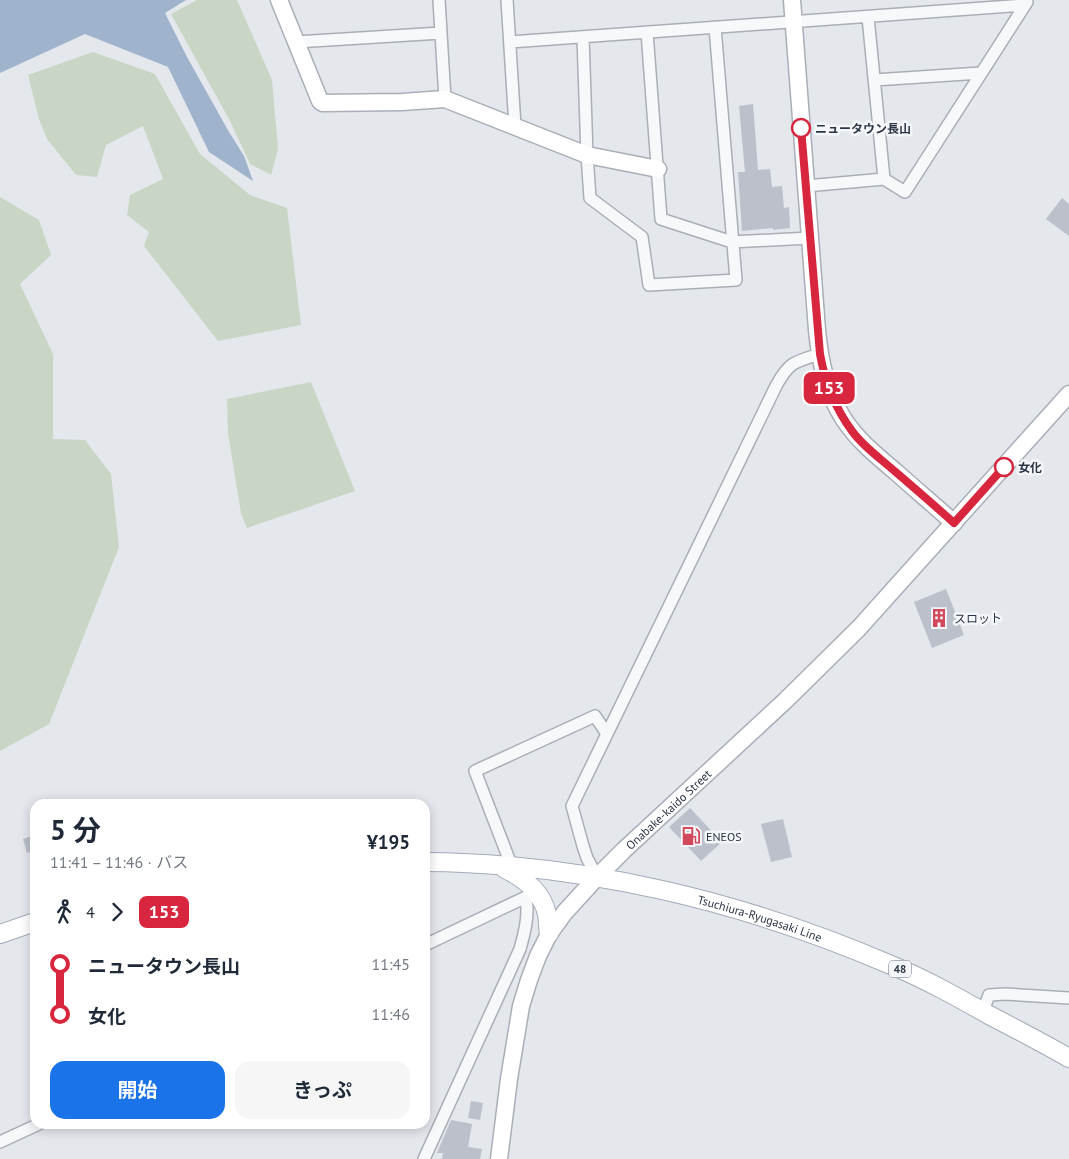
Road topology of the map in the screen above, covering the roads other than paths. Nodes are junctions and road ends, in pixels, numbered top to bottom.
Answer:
1 (279, 0) edge
2 (439, 0) edge
3 (507, 0) edge
4 (792, 0) edge
5 (1027, 3) edge
6 (868, 16) junction
7 (793, 22) junction
8 (715, 27) junction
9 (647, 32) junction
10 (441, 33) junction
11 (583, 37) junction
12 (296, 42) junction
13 (510, 42) junction
14 (982, 73) junction
15 (874, 80) junction
16 (445, 99) junction
17 (515, 126) junction
18 (588, 155) junction
19 (658, 169) junction
20 (884, 179) junction
21 (806, 186) junction
22 (810, 238) junction
23 (732, 242) junction
24 (820, 354) junction
25 (1069, 394) edge
26 (954, 523) junction
27 (607, 734) junction
28 (430, 862) edge
29 (505, 866) junction
30 (596, 877) junction
31 (30, 924) edge
32 (0, 934) edge
33 (549, 934) junction
34 (430, 942) edge
35 (520, 948) junction
36 (538, 956) junction
37 (1069, 998) edge
38 (983, 1011) junction
39 (1069, 1058) edge
40 (30, 1128) edge
41 (0, 1142) edge
42 (424, 1159) edge
43 (499, 1159) edge

1 - 12 street
2 - 10 street
3 - 13 street
4 - 7 street
5 - 6 street
5 - 14 street
6 - 7 street
6 - 15 street
7 - 8 street
7 - 21 street
8 - 9 street
8 - 23 street
9 - 11 street
9 - 19 street
10 - 12 street
10 - 16 street
11 - 13 street
11 - 18 street
12 - 16 street
13 - 17 street
14 - 15 street
14 - 20 street
15 - 20 street
16 - 17 street
17 - 18 street
18 - 19 street
18 - 23 street
19 - 23 street
20 - 21 street
21 - 22 street
22 - 23 street
22 - 24 street
24 - 26 street
24 - 27 street
25 - 26 street, Onabake-kaido Street
26 - 30 street, Onabake-kaido Street
27 - 29 street
27 - 30 street
28 - 29 main road, Tsuchiura-Ryugasaki Line / 48
29 - 30 main road, Tsuchiura-Ryugasaki Line / 48
29 - 33 main road
30 - 33 street, Onabake-kaido Street
30 - 38 main road, Tsuchiura-Ryugasaki Line / 48
31 - 32 main road
33 - 36 street, Onabake-kaido Street
34 - 35 street
35 - 36 street
35 - 42 street
36 - 43 street, Onabake-kaido Street
37 - 38 street
38 - 39 main road, Tsuchiura-Ryugasaki Line / 48
40 - 41 street

